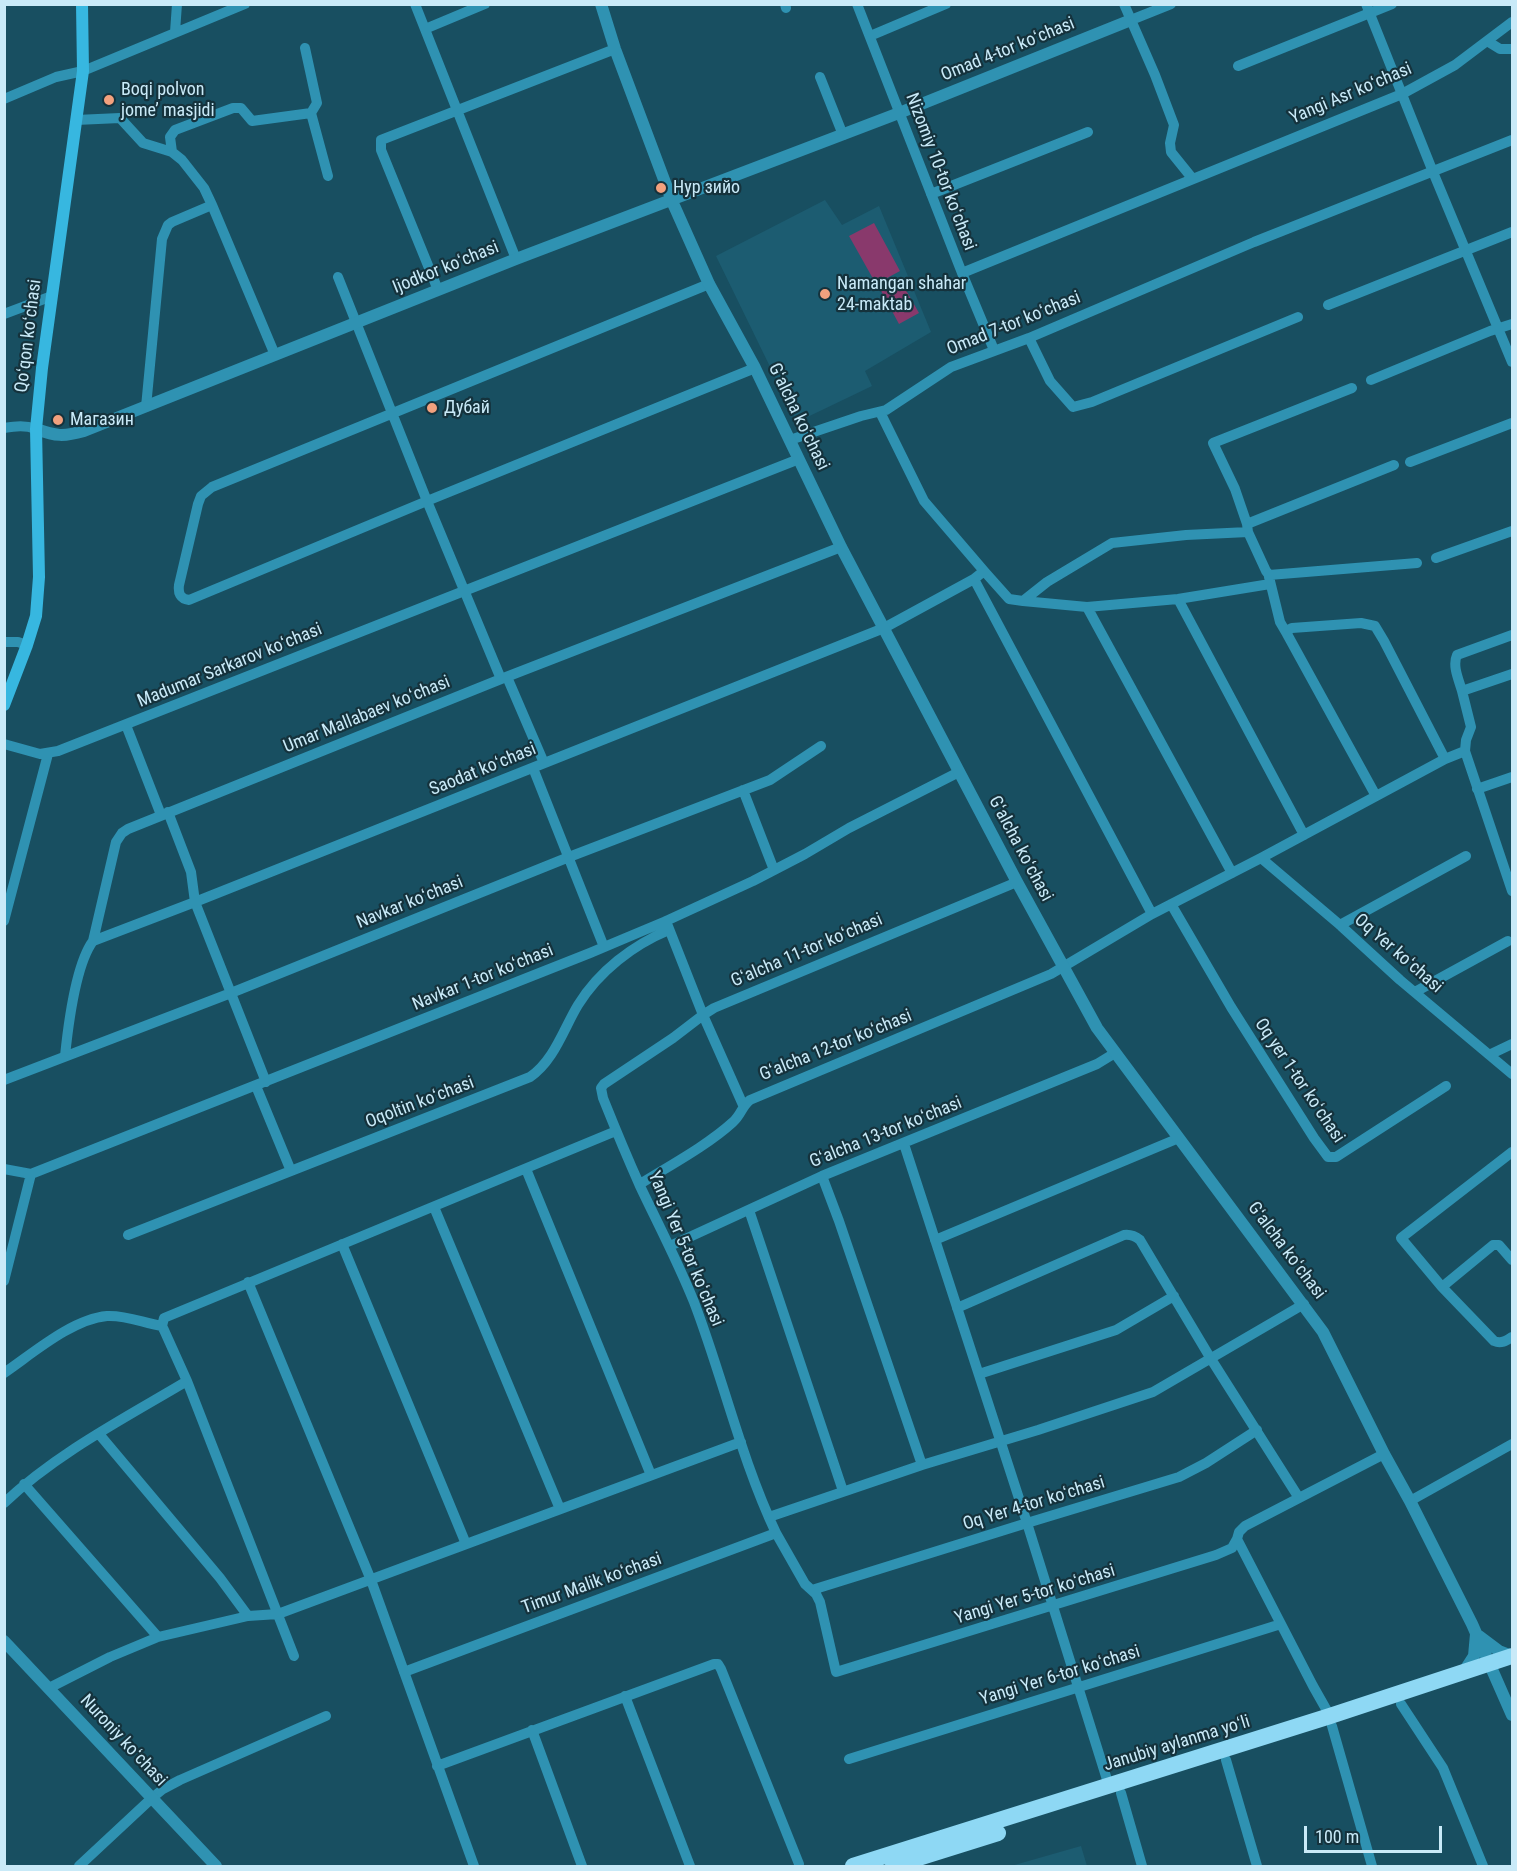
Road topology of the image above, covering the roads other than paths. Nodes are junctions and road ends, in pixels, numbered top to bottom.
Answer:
1 (82, 4) edge
2 (177, 4) edge
3 (245, 4) edge
4 (415, 4) edge
5 (485, 4) edge
6 (601, 4) edge
7 (857, 4) edge
8 (945, 4) edge
9 (1124, 4) edge
10 (1171, 4) edge
11 (1392, 4) edge
12 (1368, 9) edge
13 (1131, 20) junction
14 (1512, 22) edge
15 (425, 29) junction
16 (175, 32) junction
17 (870, 36) junction
18 (1487, 41) junction
19 (305, 48) dead end
20 (615, 49) junction
21 (1512, 50) edge
22 (1238, 66) dead end
23 (83, 70) junction
24 (820, 77) dead end
25 (1402, 94) junction
26 (4, 99) edge
27 (458, 109) junction
28 (311, 112) junction
29 (899, 113) junction
30 (76, 120) junction
31 (1088, 132) dead end
32 (843, 135) junction
33 (1512, 140) edge
34 (172, 152) junction
35 (1432, 172) junction
36 (328, 176) dead end
37 (1192, 178) junction
38 (932, 195) junction
39 (672, 201) junction
40 (212, 206) junction
41 (1512, 232) edge
42 (1466, 251) junction
43 (516, 259) junction
44 (962, 273) junction
45 (338, 278) dead end
46 (709, 284) junction
47 (438, 290) junction
48 (52, 296) junction
49 (1328, 305) dead end
50 (4, 314) edge
51 (1298, 317) dead end
52 (356, 323) junction
53 (1512, 324) edge
54 (1498, 330) junction
55 (1029, 338) junction
56 (994, 350) junction
57 (275, 355) junction
58 (1512, 362) edge
59 (755, 368) junction
60 (1371, 380) dead end
61 (1352, 388) dead end
62 (146, 407) junction
63 (880, 412) junction
64 (392, 414) junction
65 (1512, 423) edge
66 (4, 428) edge
67 (36, 429) junction
68 (790, 440) junction
69 (799, 459) junction
70 (1410, 462) dead end
71 (1394, 465) dead end
72 (427, 501) junction
73 (1247, 528) junction
74 (1512, 531) edge
75 (841, 547) junction
76 (1437, 558) dead end
77 (1417, 563) dead end
78 (984, 571) junction
79 (974, 579) junction
80 (1270, 579) junction
81 (464, 590) junction
82 (1178, 599) junction
83 (1023, 601) junction
84 (1088, 607) junction
85 (884, 628) junction
86 (1287, 634) junction
87 (1512, 635) edge
88 (4, 642) edge
89 (27, 645) junction
90 (1512, 674) edge
91 (504, 678) junction
92 (1462, 692) junction
93 (4, 705) edge
94 (126, 725) junction
95 (4, 744) edge
96 (821, 746) dead end
97 (1465, 751) junction
98 (48, 754) junction
99 (1445, 759) junction
100 (544, 763) junction
101 (533, 768) junction
102 (959, 772) junction
103 (1512, 777) edge
104 (1477, 789) junction
105 (743, 790) junction
106 (1376, 796) junction
107 (164, 814) junction
108 (1304, 835) junction
109 (1466, 856) dead end
110 (569, 857) junction
111 (1261, 858) junction
112 (774, 870) junction
113 (1232, 873) junction
114 (1017, 882) junction
115 (1511, 884) edge
116 (195, 902) junction
117 (1171, 904) junction
118 (1152, 914) junction
119 (4, 921) edge
120 (668, 925) junction
121 (1340, 925) junction
122 (1508, 940) dead end
123 (93, 941) junction
124 (604, 947) junction
125 (1063, 967) junction
126 (1415, 992) junction
127 (231, 993) junction
128 (703, 1015) junction
129 (1512, 1044) edge
130 (1115, 1053) junction
131 (1491, 1054) junction
132 (65, 1056) junction
133 (1512, 1074) edge
134 (4, 1080) edge
135 (261, 1084) junction
136 (1446, 1086) dead end
137 (743, 1105) junction
138 (616, 1131) junction
139 (1179, 1138) junction
140 (904, 1144) junction
141 (1512, 1152) edge
142 (526, 1168) junction
143 (4, 1169) edge
144 (291, 1171) junction
145 (31, 1174) junction
146 (822, 1176) junction
147 (639, 1184) junction
148 (434, 1207) junction
149 (749, 1210) junction
150 (128, 1235) dead end
151 (935, 1240) junction
152 (342, 1244) junction
153 (670, 1246) junction
154 (1512, 1260) edge
155 (4, 1281) edge
156 (248, 1282) junction
157 (1442, 1287) junction
158 (1174, 1296) junction
159 (1304, 1304) junction
160 (957, 1308) junction
161 (163, 1328) junction
162 (1512, 1337) edge
163 (1211, 1359) junction
164 (4, 1373) edge
165 (979, 1374) junction
166 (187, 1381) junction
167 (1257, 1430) junction
168 (99, 1434) junction
169 (741, 1442) junction
170 (1000, 1442) junction
171 (1512, 1444) edge
172 (1384, 1454) junction
173 (922, 1465) junction
174 (651, 1475) junction
175 (24, 1484) junction
176 (843, 1491) junction
177 (1299, 1498) junction
178 (1410, 1501) junction
179 (4, 1503) edge
180 (560, 1509) junction
181 (769, 1516) junction
182 (1027, 1523) junction
183 (776, 1533) junction
184 (1237, 1539) junction
185 (466, 1544) junction
186 (371, 1580) junction
187 (812, 1590) junction
188 (1052, 1607) junction
189 (278, 1614) junction
190 (248, 1616) junction
191 (1281, 1624) junction
192 (1476, 1633) junction
193 (158, 1637) junction
194 (4, 1641) edge
195 (294, 1656) dead end
196 (1512, 1656) edge
197 (1512, 1668) edge
198 (1493, 1669) junction
199 (404, 1672) junction
200 (1462, 1674) junction
201 (49, 1688) junction
202 (1078, 1688) junction
203 (625, 1696) junction
204 (1401, 1704) junction
205 (1512, 1715) edge
206 (326, 1716) dead end
207 (1331, 1721) junction
208 (532, 1730) junction
209 (849, 1759) dead end
210 (1226, 1760) junction
211 (437, 1766) junction
212 (1115, 1790) junction
213 (152, 1798) junction
214 (799, 1864) dead end
215 (79, 1866) edge
216 (216, 1866) edge
217 (474, 1866) edge
218 (582, 1866) edge
219 (690, 1866) edge
220 (853, 1866) edge
221 (893, 1866) edge
222 (1142, 1866) edge
223 (1257, 1866) edge
224 (1372, 1866) edge
225 (1484, 1866) edge

1 - 23 main road, Qoʻqon koʻchasi
2 - 16 street
3 - 16 street
4 - 15 street
5 - 15 street
6 - 20 street, Gʻalcha koʻchasi
7 - 17 street, Nizomiy 10-tor koʻchasi
8 - 17 street
9 - 13 street
10 - 13 street
11 - 12 street
12 - 22 street
12 - 25 street
13 - 29 street, Omad 4-tor koʻchasi
13 - 37 street
14 - 18 street, Yangi Asr koʻchasi
15 - 27 street
16 - 23 street
17 - 29 street, Nizomiy 10-tor koʻchasi
18 - 21 street
18 - 25 street, Yangi Asr koʻchasi
19 - 28 street
20 - 27 street
20 - 39 street, Gʻalcha koʻchasi
23 - 26 street
23 - 30 main road, Qoʻqon koʻchasi
24 - 32 street
25 - 35 street
25 - 37 street, Yangi Asr koʻchasi
27 - 43 street
27 - 47 street
28 - 34 street
28 - 36 street
29 - 32 street, Ijodkor koʻchasi
29 - 38 street, Nizomiy 10-tor koʻchasi
30 - 34 street
30 - 48 main road, Qoʻqon koʻchasi
31 - 38 street
32 - 39 street, Ijodkor koʻchasi
33 - 35 street, Omad 7-tor koʻchasi
34 - 40 street
35 - 42 street
35 - 55 street, Omad 7-tor koʻchasi
37 - 44 street, Yangi Asr koʻchasi
38 - 44 street, Nizomiy 10-tor koʻchasi
39 - 43 street, Ijodkor koʻchasi
39 - 46 street, Gʻalcha koʻchasi
40 - 57 street
40 - 62 street
41 - 42 street
42 - 49 street
42 - 54 street
43 - 47 street, Ijodkor koʻchasi
44 - 56 street, Nizomiy 10-tor koʻchasi
45 - 52 street
46 - 59 street, Gʻalcha koʻchasi
46 - 64 street
47 - 52 street, Ijodkor koʻchasi
48 - 50 street
48 - 67 main road, Qoʻqon koʻchasi
51 - 55 street
52 - 57 street, Ijodkor koʻchasi
52 - 64 street
53 - 54 street
54 - 58 street
54 - 60 street
55 - 56 street, Omad 7-tor koʻchasi
56 - 63 street, Omad 7-tor koʻchasi
57 - 62 street, Ijodkor koʻchasi
59 - 68 street, Gʻalcha koʻchasi
59 - 72 street
61 - 73 street
62 - 67 street, Ijodkor koʻchasi
63 - 68 street, Omad 7-tor koʻchasi
63 - 78 street
64 - 72 street
64 - 72 street
65 - 70 street
66 - 67 street, Ijodkor koʻchasi
67 - 89 main road, Qoʻqon koʻchasi
68 - 69 street, Gʻalcha koʻchasi
69 - 75 street, Gʻalcha koʻchasi
69 - 81 street, Madumar Sarkarov koʻchasi
71 - 73 street
72 - 81 street
73 - 80 street
73 - 83 street
74 - 76 street
75 - 85 street, Gʻalcha koʻchasi
75 - 91 street, Umar Mallabaev koʻchasi
77 - 80 street
78 - 79 street, Saodat koʻchasi
78 - 83 street
79 - 85 street, Saodat koʻchasi
79 - 118 street
80 - 82 street
80 - 86 street
81 - 91 street
81 - 94 street, Madumar Sarkarov koʻchasi
82 - 84 street
82 - 108 street
83 - 84 street
84 - 113 street
85 - 100 street, Saodat koʻchasi
85 - 102 street, Gʻalcha koʻchasi
86 - 99 street
86 - 106 street
87 - 92 street
88 - 89 street
89 - 93 main road, Qoʻqon koʻchasi
90 - 92 street
91 - 100 street
91 - 107 street, Umar Mallabaev koʻchasi
92 - 97 street
94 - 98 street, Madumar Sarkarov koʻchasi
94 - 107 street
95 - 98 street
96 - 105 street, Navkar koʻchasi
97 - 99 street
97 - 104 street
98 - 119 street
99 - 106 street
100 - 101 street, Saodat koʻchasi
101 - 110 street
101 - 116 street, Saodat koʻchasi
102 - 112 street, Navkar 1-tor koʻchasi
102 - 114 street, Gʻalcha koʻchasi
103 - 104 street
104 - 115 street
105 - 110 street, Navkar koʻchasi
105 - 112 street
106 - 108 street
107 - 116 street
107 - 123 street, Umar Mallabaev koʻchasi
108 - 111 street
109 - 121 street
110 - 124 street
110 - 127 street, Navkar koʻchasi
111 - 113 street
111 - 121 street, Oq Yer koʻchasi
112 - 120 street, Navkar 1-tor koʻchasi
113 - 117 street
114 - 125 street, Gʻalcha koʻchasi
114 - 128 street, Gʻalcha 11-tor koʻchasi
116 - 123 street, Saodat koʻchasi
116 - 127 street
117 - 118 street
117 - 136 street, Oq yer 1-tor koʻchasi
118 - 125 street
120 - 124 street, Navkar 1-tor koʻchasi
120 - 128 street
120 - 144 street, Oqoltin koʻchasi
121 - 126 street, Oq Yer koʻchasi
122 - 126 street
123 - 132 street, Umar Mallabaev koʻchasi
124 - 135 street, Navkar 1-tor koʻchasi
125 - 130 street, Gʻalcha koʻchasi
125 - 137 street, Gʻalcha 12-tor koʻchasi
126 - 131 street, Oq Yer koʻchasi
127 - 132 street, Navkar koʻchasi
127 - 135 street
128 - 137 street
128 - 138 street, Gʻalcha 11-tor koʻchasi
129 - 131 street
130 - 139 street, Gʻalcha koʻchasi
130 - 140 street, Gʻalcha 13-tor koʻchasi
131 - 133 street, Oq Yer koʻchasi
132 - 134 street, Navkar koʻchasi
135 - 144 street
135 - 145 street, Navkar 1-tor koʻchasi
137 - 147 street, Gʻalcha 12-tor koʻchasi
138 - 142 street
138 - 147 street, Yangi Yer 5-tor koʻchasi
139 - 151 street
139 - 159 street, Gʻalcha koʻchasi
140 - 146 street, Gʻalcha 13-tor koʻchasi
140 - 151 street
141 - 157 street
142 - 148 street
142 - 174 street
143 - 145 street
144 - 150 street, Oqoltin koʻchasi
145 - 155 street
146 - 149 street, Gʻalcha 13-tor koʻchasi
146 - 173 street
147 - 153 street, Yangi Yer 5-tor koʻchasi
148 - 152 street
148 - 180 street
149 - 153 street, Gʻalcha 13-tor koʻchasi
149 - 176 street
151 - 160 street
152 - 156 street
152 - 185 street
153 - 169 street, Yangi Yer 5-tor koʻchasi
154 - 157 street
156 - 161 street
156 - 186 street
157 - 162 street
158 - 160 street
158 - 163 street
158 - 165 street
159 - 163 street
159 - 172 street, Gʻalcha koʻchasi
160 - 165 street
161 - 164 street
161 - 166 street
163 - 167 street
163 - 170 street
165 - 170 street
166 - 168 street
166 - 189 street
167 - 177 street
167 - 182 street, Oq Yer 4-tor koʻchasi
168 - 175 street
168 - 190 street
169 - 174 street
169 - 181 street, Yangi Yer 5-tor koʻchasi
170 - 173 street
170 - 182 street
171 - 178 street
172 - 177 street, Yangi Yer 5-tor koʻchasi
172 - 178 street, Gʻalcha koʻchasi
173 - 176 street
174 - 180 street
175 - 179 street
175 - 193 street
176 - 181 street
177 - 184 street, Yangi Yer 5-tor koʻchasi
178 - 192 street, Gʻalcha koʻchasi
180 - 185 street
181 - 183 street
182 - 187 street, Oq Yer 4-tor koʻchasi
182 - 188 street
183 - 187 street
183 - 199 street, Timur Malik koʻchasi
184 - 188 street, Yangi Yer 5-tor koʻchasi
184 - 191 street
185 - 186 street
186 - 189 street
186 - 199 street
187 - 188 street, Yangi Yer 5-tor koʻchasi
188 - 202 street
189 - 190 street
189 - 195 street
190 - 193 street
191 - 202 street, Yangi Yer 6-tor koʻchasi
191 - 207 street
192 - 196 street
192 - 198 street, Gʻalcha koʻchasi
192 - 200 street
193 - 201 street
194 - 201 street, Nuroniy koʻchasi
196 - 198 highway, Janubiy aylanma yoʻli
197 - 198 highway, Janubiy aylanma yoʻli
198 - 200 highway, Janubiy aylanma yoʻli
198 - 204 highway, Janubiy aylanma yoʻli
198 - 205 street, Gʻalcha koʻchasi
199 - 211 street
200 - 207 highway, Janubiy aylanma yoʻli
201 - 213 street, Nuroniy koʻchasi
202 - 209 street, Yangi Yer 6-tor koʻchasi
202 - 212 street
203 - 208 street
203 - 214 street
203 - 219 street
204 - 207 highway, Janubiy aylanma yoʻli
204 - 225 street
206 - 213 street
207 - 210 highway, Janubiy aylanma yoʻli
207 - 212 highway, Janubiy aylanma yoʻli
207 - 224 street
208 - 211 street
208 - 218 street
210 - 212 highway, Janubiy aylanma yoʻli
210 - 223 street
211 - 217 street
212 - 220 highway, Janubiy aylanma yoʻli
212 - 221 highway, Janubiy aylanma yoʻli
212 - 222 street
213 - 215 street
213 - 216 street, Nuroniy koʻchasi

